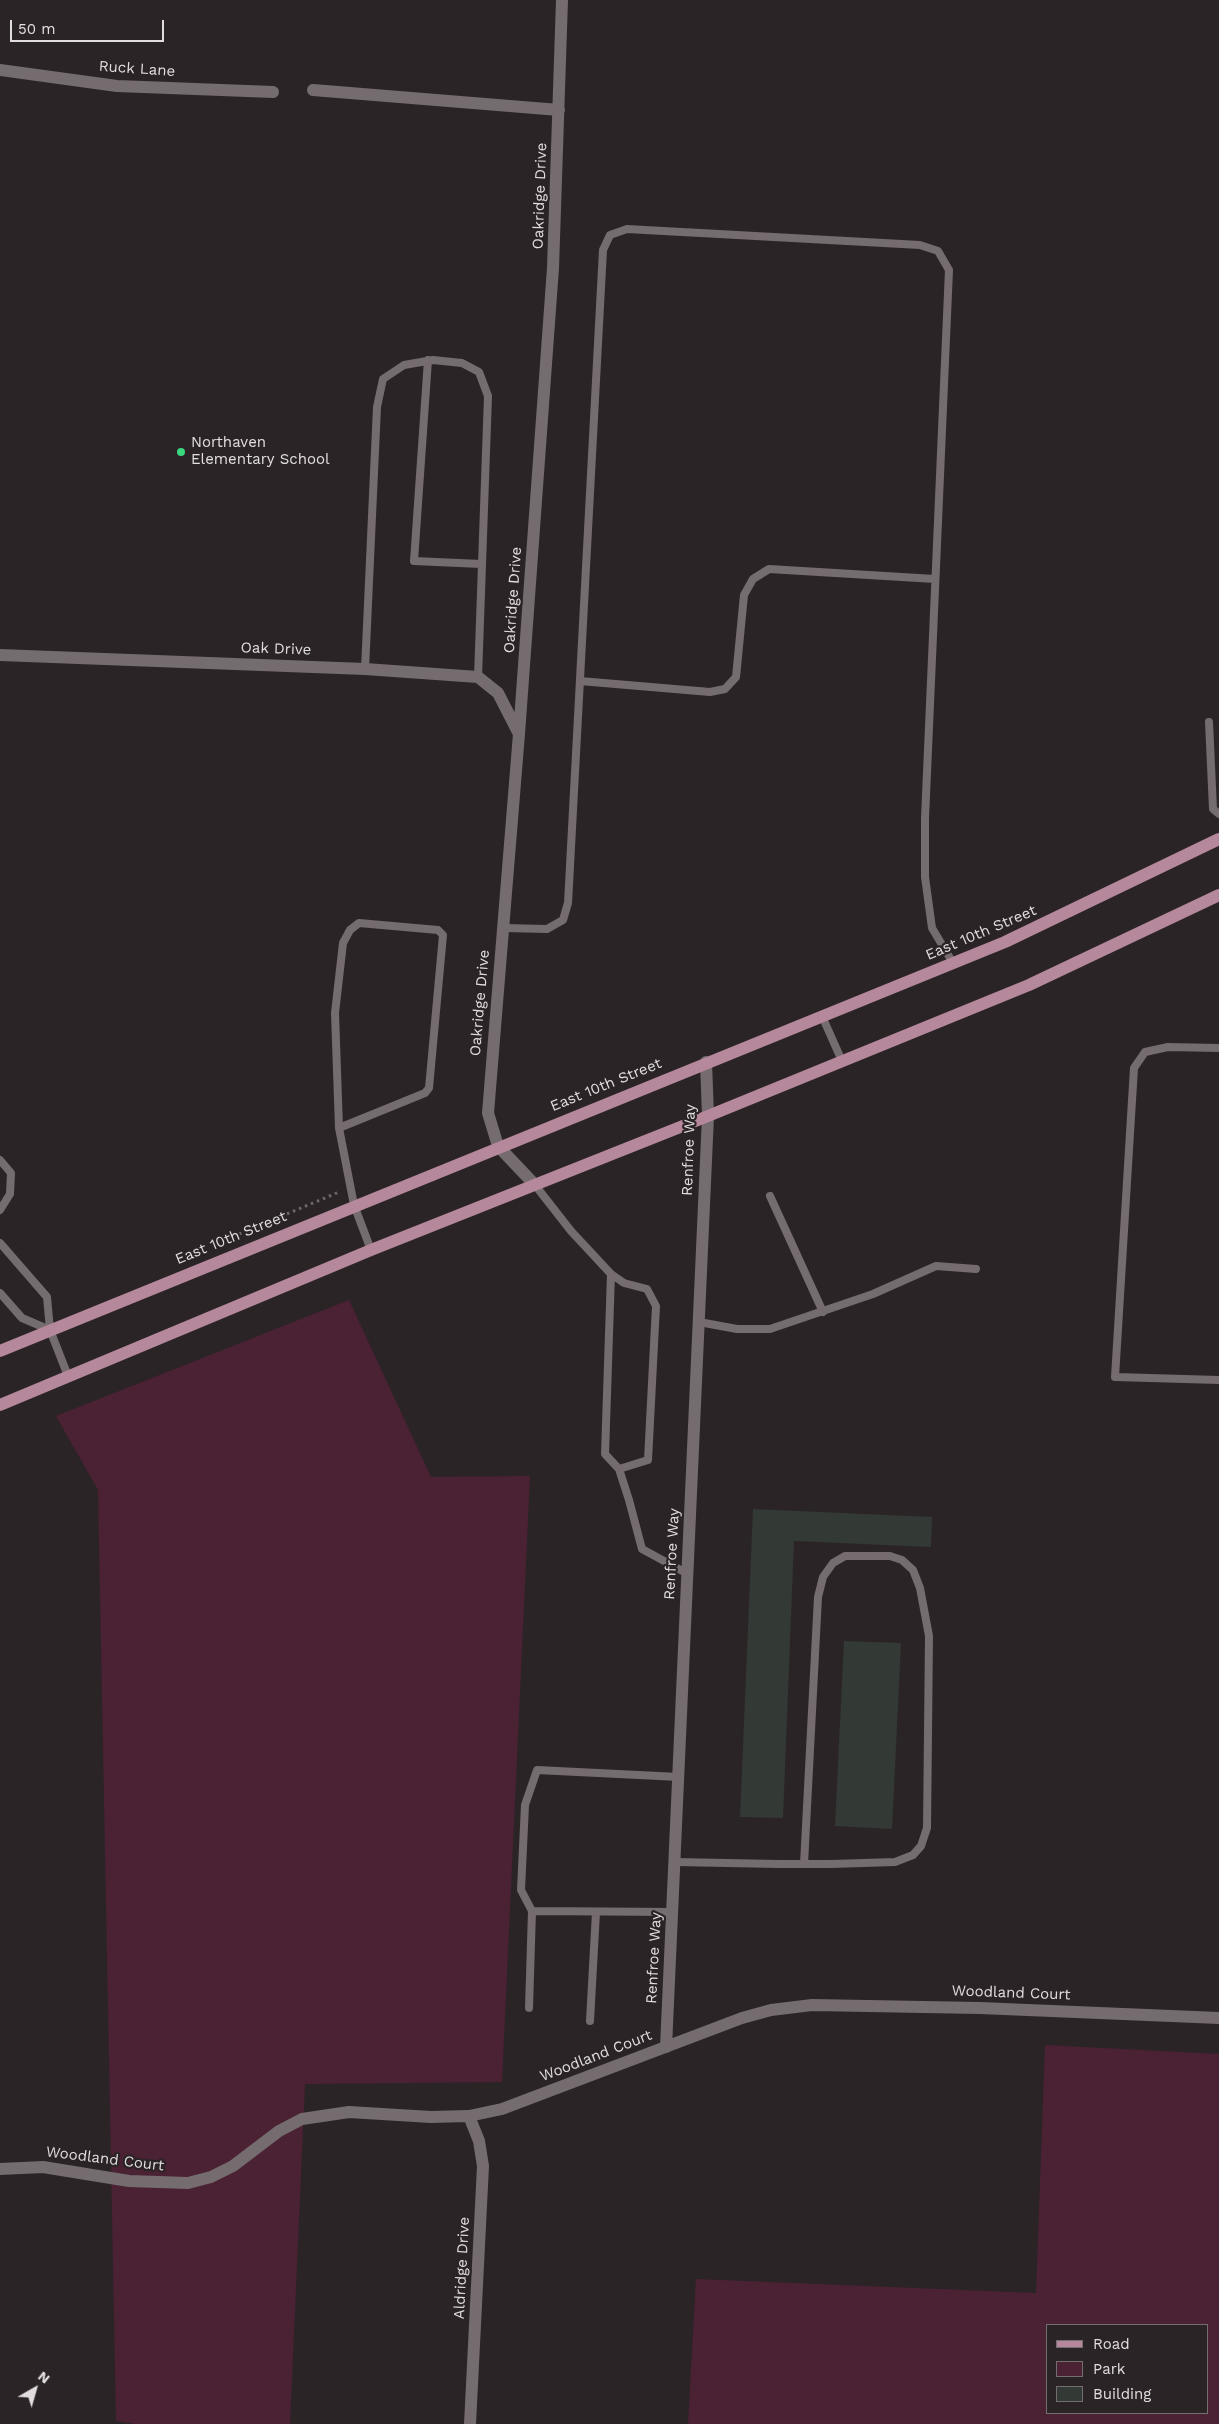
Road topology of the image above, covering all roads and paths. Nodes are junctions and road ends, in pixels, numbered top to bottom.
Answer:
1 (562, 0) edge
2 (0, 70) edge
3 (313, 90) dead end
4 (273, 92) dead end
5 (559, 110) junction
6 (428, 360) junction
7 (482, 564) junction
8 (935, 579) junction
9 (0, 655) edge
10 (365, 669) junction
11 (478, 676) junction
12 (580, 682) junction
13 (1209, 722) dead end
14 (519, 734) junction
15 (1219, 814) edge
16 (1219, 839) edge
17 (1219, 895) edge
18 (503, 928) junction
19 (953, 963) junction
20 (822, 1016) junction
21 (1219, 1048) edge
22 (842, 1061) junction
23 (706, 1062) junction
24 (708, 1116) junction
25 (339, 1128) junction
26 (498, 1146) junction
27 (0, 1160) edge
28 (535, 1186) junction
29 (340, 1191) dead end
30 (770, 1196) dead end
31 (354, 1205) junction
32 (0, 1210) edge
33 (233, 1236) dead end
34 (0, 1243) edge
35 (371, 1250) junction
36 (976, 1269) dead end
37 (611, 1274) junction
38 (0, 1293) edge
39 (823, 1312) junction
40 (699, 1322) junction
41 (50, 1330) junction
42 (0, 1351) edge
43 (68, 1376) junction
44 (1219, 1380) edge
45 (0, 1404) edge
46 (618, 1469) junction
47 (688, 1574) junction
48 (679, 1777) junction
49 (675, 1862) junction
50 (804, 1864) junction
51 (532, 1911) junction
52 (596, 1912) junction
53 (673, 1912) junction
54 (529, 2008) dead end
55 (1219, 2018) edge
56 (590, 2021) dead end
57 (666, 2047) junction
58 (469, 2116) junction
59 (0, 2168) edge
60 (470, 2424) edge

1 - 5 street, Oakridge Drive
2 - 4 street, Ruck Lane
3 - 5 street
5 - 14 street, Oakridge Drive
6 - 7 lane
6 - 7 lane
6 - 10 lane
7 - 11 lane
8 - 12 lane
8 - 12 lane
8 - 19 lane
9 - 10 street, Oak Drive
10 - 11 street, Oak Drive
11 - 14 street
12 - 18 lane
13 - 15 lane
14 - 18 street, Oakridge Drive
16 - 19 main road, East 10th Street
17 - 22 main road
18 - 26 street, Oakridge Drive
19 - 20 main road, East 10th Street
20 - 22 lane
20 - 23 main road, East 10th Street
21 - 44 lane
22 - 24 main road
23 - 24 street, Renfroe Way
23 - 26 main road, East 10th Street
24 - 28 main road
24 - 40 street, Renfroe Way
25 - 25 lane
25 - 31 lane
26 - 28 street, Oakridge Drive
26 - 31 main road, East 10th Street
27 - 32 lane
28 - 35 main road
28 - 37 lane
29 - 33 path
30 - 39 lane
31 - 35 lane
31 - 41 main road, East 10th Street
34 - 41 lane
35 - 43 main road
36 - 39 lane
37 - 46 lane
37 - 46 lane
38 - 41 lane
39 - 40 lane
40 - 47 street, Renfroe Way
41 - 42 main road, East 10th Street
41 - 43 lane
43 - 45 main road
46 - 47 lane
47 - 48 street, Renfroe Way
48 - 49 street, Renfroe Way
48 - 51 lane
49 - 50 lane
49 - 53 street, Renfroe Way
50 - 50 lane
51 - 52 lane
51 - 54 lane
52 - 53 lane
52 - 56 lane
53 - 57 street, Renfroe Way
55 - 57 street, Woodland Court
57 - 58 street, Woodland Court
58 - 59 street, Woodland Court
58 - 60 street, Aldridge Drive

